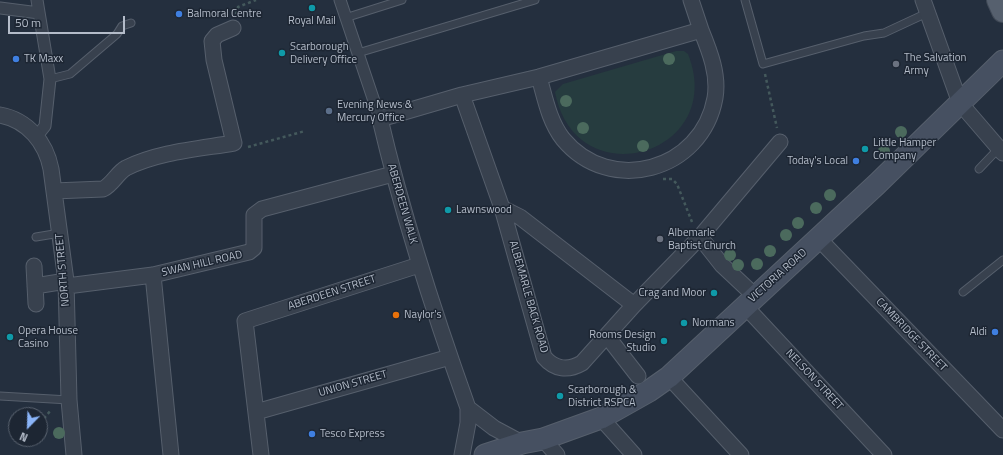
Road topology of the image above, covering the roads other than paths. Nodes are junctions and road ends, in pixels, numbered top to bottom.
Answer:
1 (37, 0) edge
2 (340, 0) edge
3 (402, 0) edge
4 (534, 0) edge
5 (691, 0) edge
6 (745, 0) edge
7 (998, 0) edge
8 (925, 6) edge
9 (0, 8) edge
10 (1003, 11) edge
11 (39, 13) junction
12 (345, 18) junction
13 (131, 23) dead end
14 (234, 28) road end
15 (701, 30) junction
16 (358, 53) junction
17 (1003, 61) edge
18 (539, 77) junction
19 (50, 79) junction
20 (462, 95) junction
21 (960, 103) junction
22 (0, 115) edge
23 (380, 119) junction
24 (37, 136) junction
25 (780, 142) road end
26 (1001, 151) edge
27 (979, 169) dead end
28 (392, 174) junction
29 (54, 191) junction
30 (502, 208) junction
31 (60, 233) junction
32 (36, 237) dead end
33 (700, 237) junction
34 (819, 240) junction
35 (1003, 260) edge
36 (419, 265) junction
37 (34, 266) dead end
38 (153, 275) junction
39 (67, 284) junction
40 (35, 286) junction
41 (963, 292) dead end
42 (750, 301) junction
43 (36, 304) dead end
44 (634, 305) junction
45 (607, 336) junction
46 (450, 357) junction
47 (638, 376) dead end
48 (669, 377) junction
49 (0, 396) edge
50 (69, 400) junction
51 (468, 408) junction
52 (256, 412) junction
53 (601, 418) junction
54 (1003, 430) edge
55 (543, 439) junction
56 (522, 443) junction
57 (74, 455) edge
58 (171, 455) edge
59 (261, 455) edge
60 (462, 455) edge
61 (484, 455) edge
62 (557, 455) edge
63 (634, 455) edge
64 (741, 455) edge
65 (884, 455) edge

1 - 11 street
2 - 12 street, ABERDEEN WALK
3 - 12 lane
4 - 16 lane
5 - 15 street
6 - 8 lane
7 - 10 main road
8 - 21 street
9 - 11 street
11 - 19 street
12 - 16 street, ABERDEEN WALK
13 - 19 lane
14 - 29 street
15 - 18 street
15 - 18 street
16 - 23 street, ABERDEEN WALK
17 - 21 main road, VICTORIA ROAD
18 - 20 street
19 - 24 street
20 - 23 street
20 - 30 street, ALBEMARLE BACK ROAD
21 - 26 street
21 - 34 main road, VICTORIA ROAD
22 - 24 street, NORTH STREET
23 - 28 street, ABERDEEN WALK
24 - 29 street, NORTH STREET
25 - 33 street, ALBEMARLE BACK ROAD
26 - 27 lane
28 - 36 street, ABERDEEN WALK
28 - 38 street, SWAN HILL ROAD
29 - 31 street, NORTH STREET
30 - 44 street
30 - 45 street, ALBEMARLE BACK ROAD
31 - 32 lane
31 - 39 street, NORTH STREET
33 - 42 street
33 - 44 street, ALBEMARLE BACK ROAD
34 - 42 main road, VICTORIA ROAD
34 - 54 street, CAMBRIDGE STREET
35 - 41 lane
36 - 46 street, ABERDEEN WALK
36 - 52 street, ABERDEEN STREET
37 - 40 street
38 - 39 street, SWAN HILL ROAD
38 - 58 street
39 - 40 street, SWAN HILL ROAD
39 - 50 street, NORTH STREET
40 - 43 street
42 - 48 main road, VICTORIA ROAD
42 - 65 street, NELSON STREET
44 - 45 street, ALBEMARLE BACK ROAD
45 - 47 street
46 - 51 street, ABERDEEN WALK
46 - 52 street, UNION STREET
48 - 53 main road, VICTORIA ROAD
48 - 64 street
49 - 50 lane
50 - 57 street, NORTH STREET
51 - 56 street
51 - 60 street, ABERDEEN WALK
52 - 59 street
53 - 55 main road, VICTORIA ROAD
53 - 63 street
55 - 56 main road, VICTORIA ROAD
55 - 62 street
56 - 61 main road, VICTORIA ROAD

